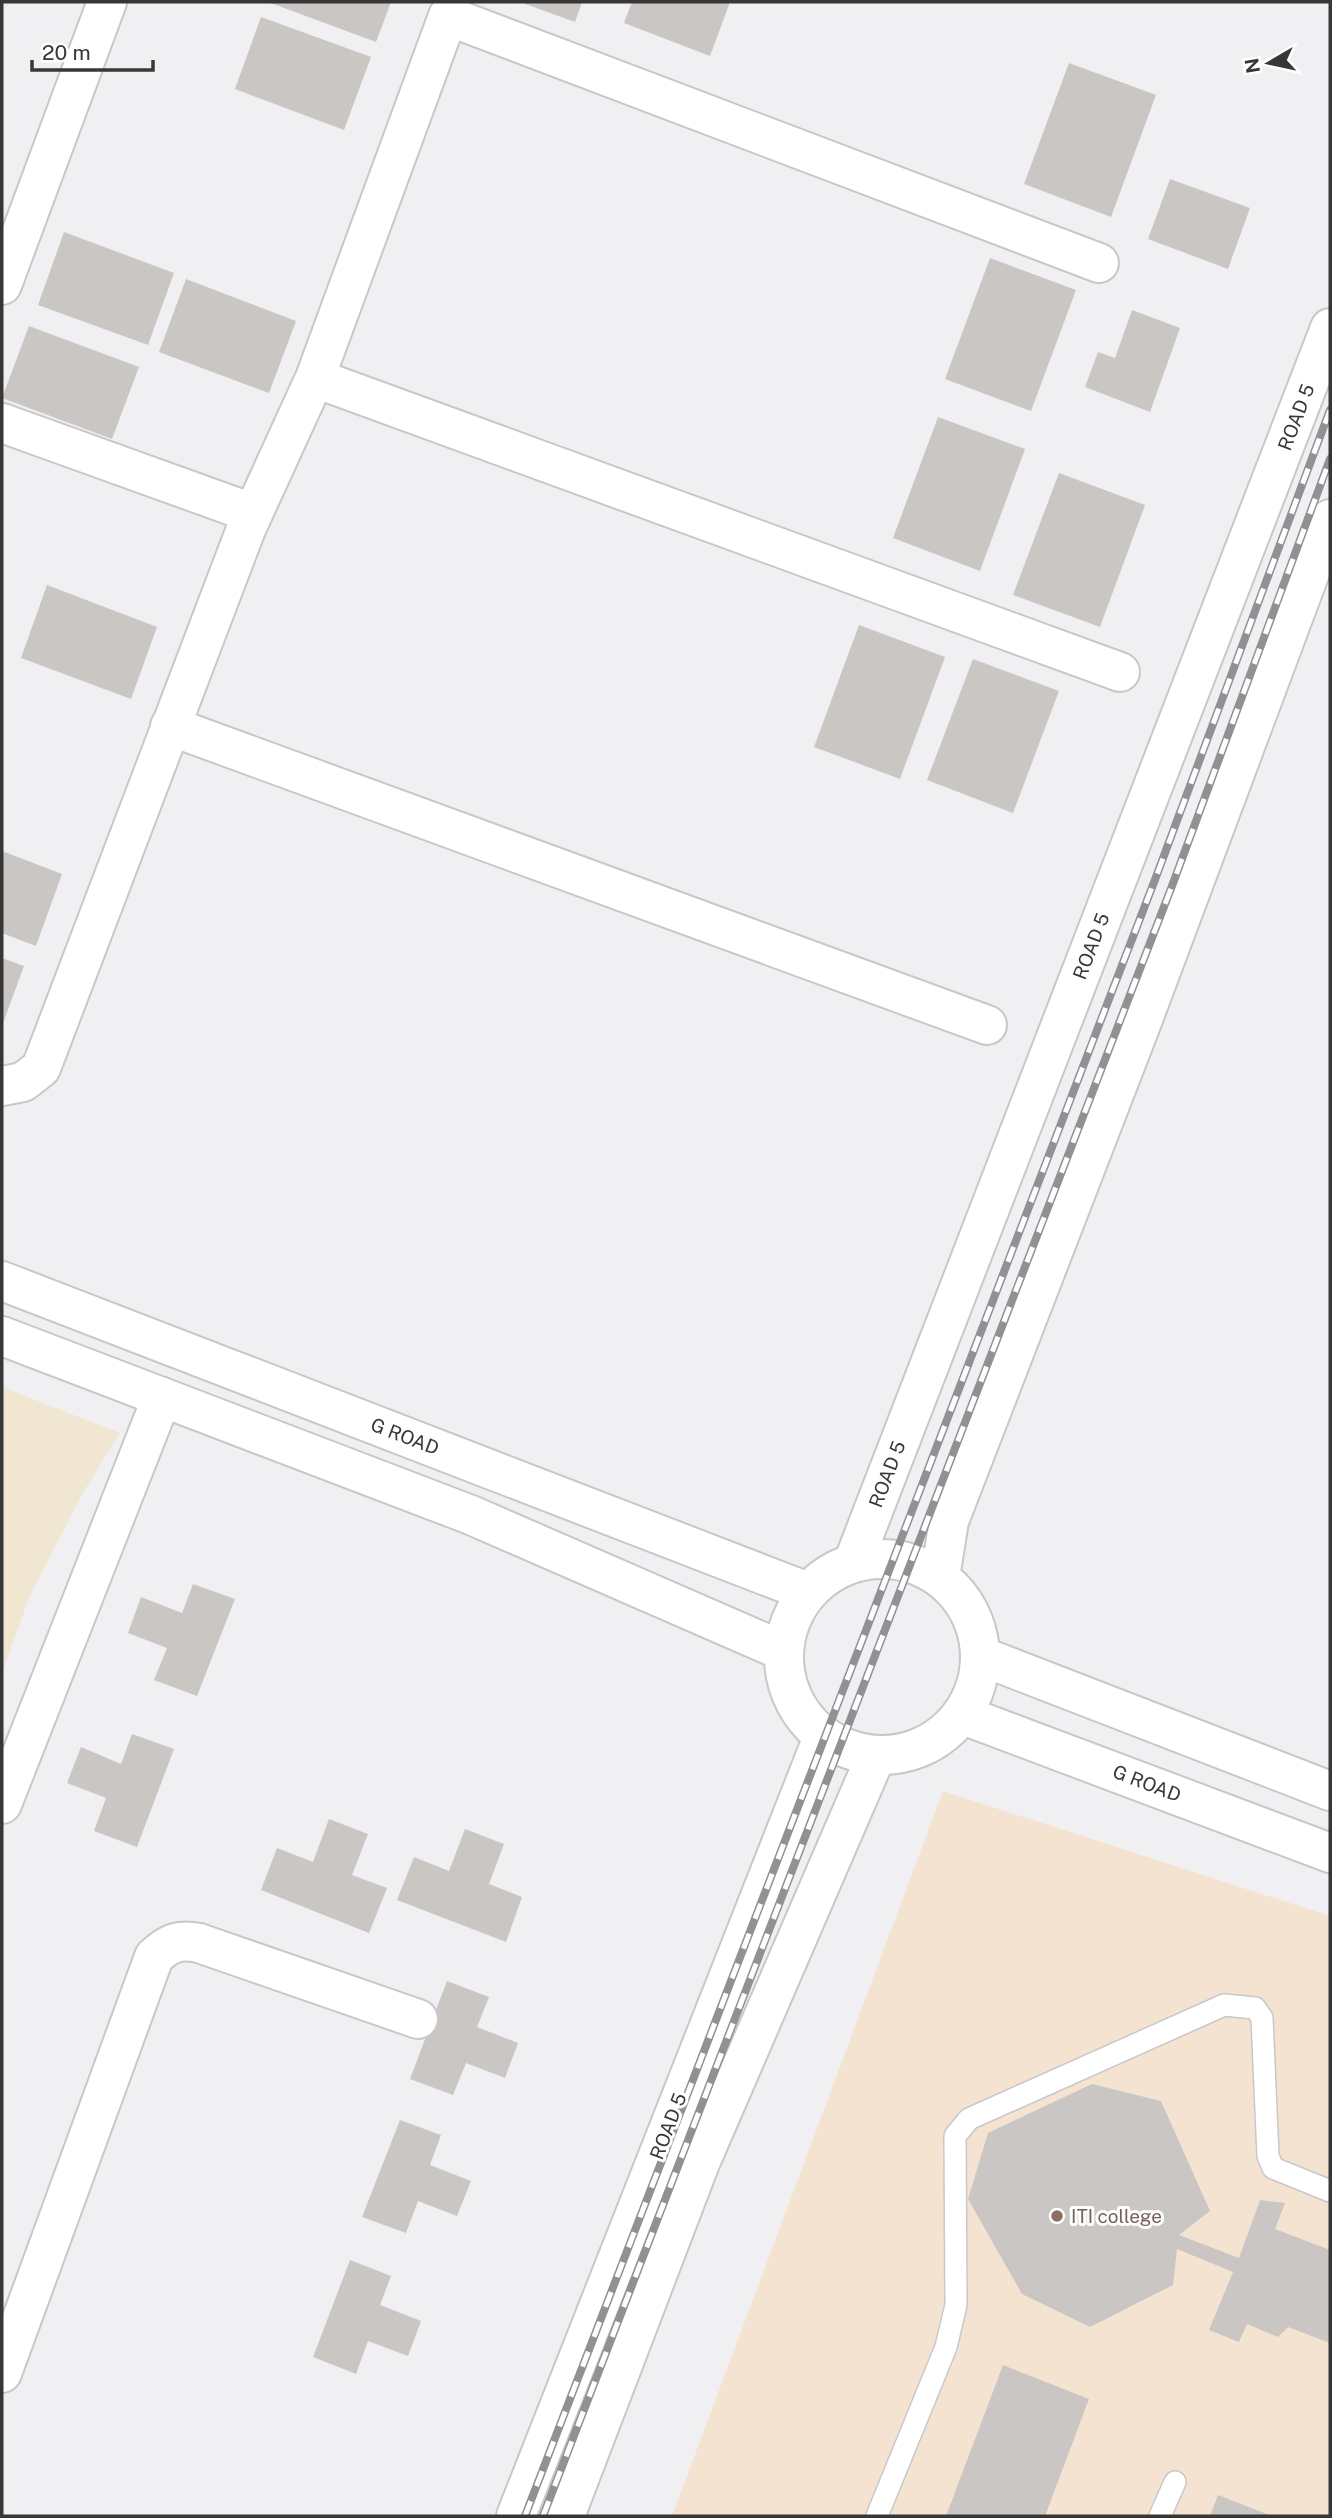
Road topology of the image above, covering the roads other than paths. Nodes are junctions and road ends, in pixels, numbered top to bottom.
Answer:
1 (107, 2) edge
2 (451, 9) edge
3 (1099, 263) dead end
4 (2, 285) edge
5 (1330, 328) edge
6 (315, 378) junction
7 (2, 423) edge
8 (253, 513) junction
9 (1330, 519) edge
10 (1120, 672) dead end
11 (170, 726) junction
12 (987, 1025) dead end
13 (2, 1086) edge
14 (2, 1281) edge
15 (2, 1336) edge
16 (162, 1397) junction
17 (852, 1563) junction
18 (940, 1577) junction
19 (808, 1592) junction
20 (783, 1651) junction
21 (981, 1656) junction
22 (963, 1715) junction
23 (822, 1737) junction
24 (876, 1756) junction
25 (1330, 1791) edge
26 (2, 1804) edge
27 (1330, 1853) edge
28 (418, 2019) dead end
29 (1330, 2191) edge
30 (2, 2373) edge
31 (1175, 2482) dead end
32 (516, 2516) edge
33 (565, 2516) edge
34 (877, 2516) edge
35 (1160, 2516) edge

1 - 4 street
2 - 3 street
2 - 6 street
5 - 17 street, ROAD 5
6 - 8 street
6 - 10 street
7 - 8 street
8 - 11 street
9 - 18 street
11 - 12 street
11 - 13 street
14 - 19 street, G ROAD
15 - 16 street
16 - 20 street
16 - 26 street
17 - 18 street
17 - 19 street
18 - 21 street
19 - 20 street
20 - 23 street
21 - 22 street
21 - 25 street
22 - 24 street
22 - 27 street, G ROAD
23 - 24 street
23 - 32 street, ROAD 5
24 - 33 street
28 - 30 street
29 - 34 lane
31 - 35 lane

